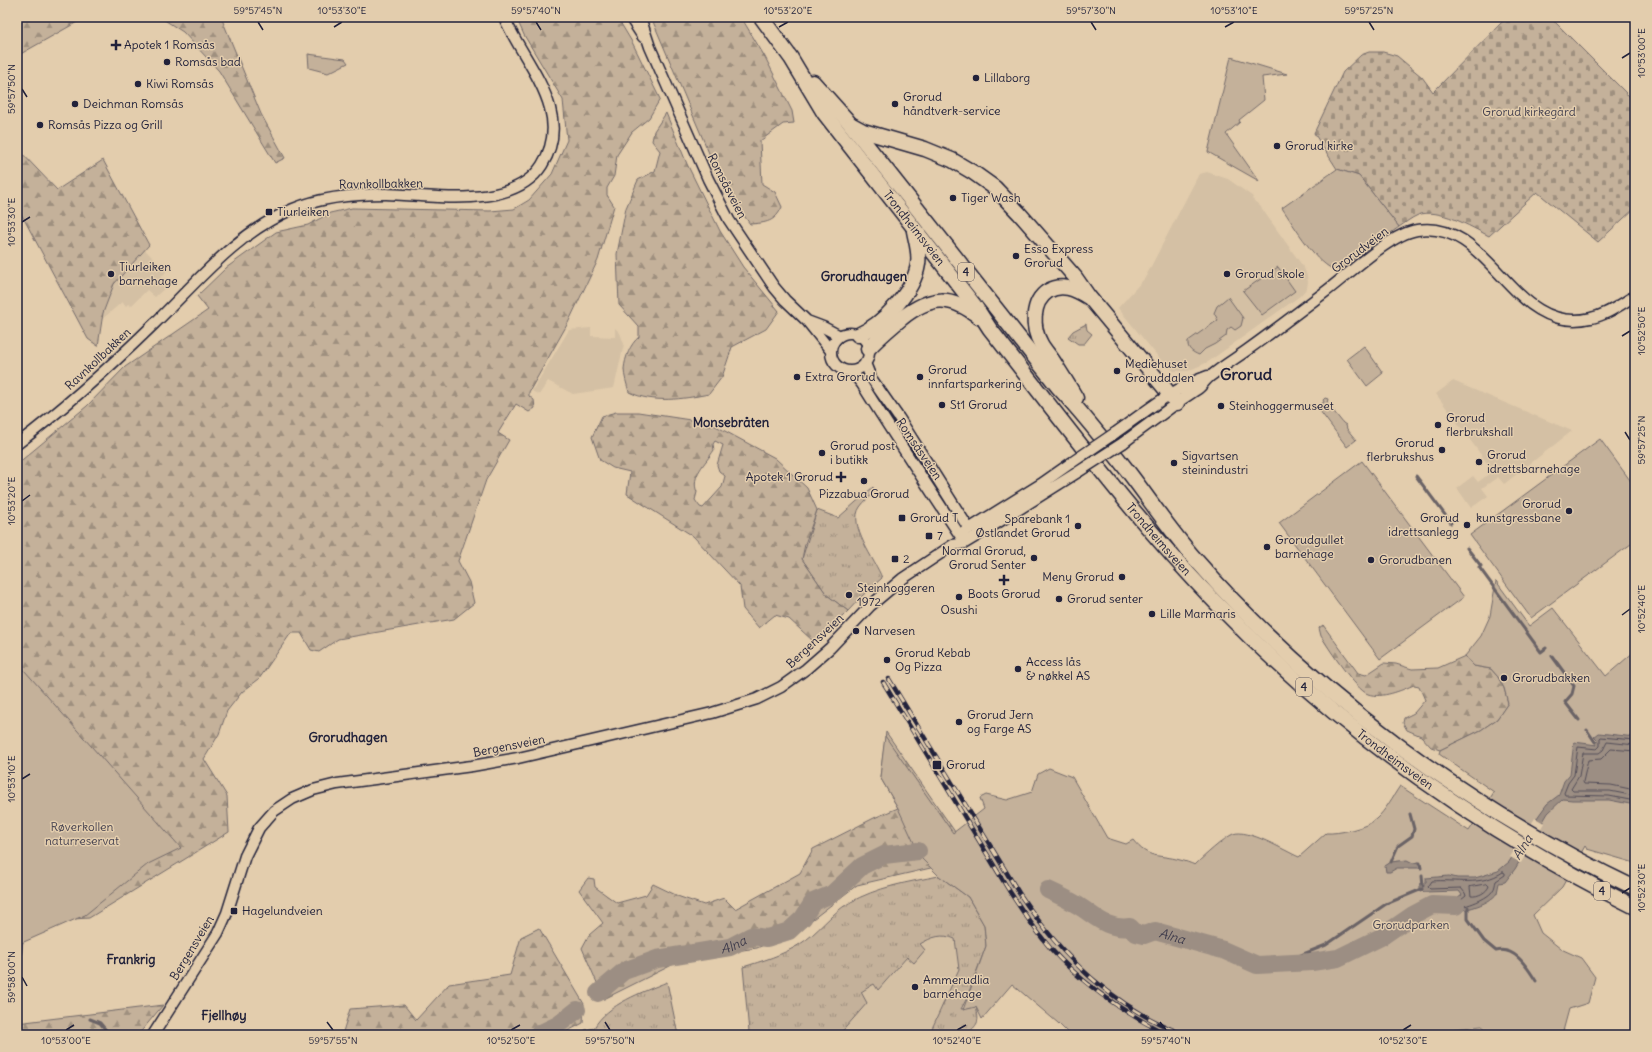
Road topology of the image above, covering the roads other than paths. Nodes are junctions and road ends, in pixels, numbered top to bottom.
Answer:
1 (504, 17) edge
2 (630, 17) edge
3 (640, 17) edge
4 (761, 17) edge
5 (650, 47) junction
6 (791, 58) junction
7 (847, 120) junction
8 (913, 226) junction
9 (1635, 296) edge
10 (1089, 297) junction
11 (807, 321) junction
12 (990, 329) junction
13 (858, 335) junction
14 (840, 336) junction
15 (831, 351) junction
16 (867, 356) junction
17 (851, 371) junction
18 (1174, 398) junction
19 (1089, 421) junction
20 (1115, 433) joint
21 (1123, 443) joint
22 (17, 444) edge
23 (969, 529) junction
24 (962, 539) junction
25 (1635, 888) edge
26 (1635, 907) edge
27 (153, 1035) edge

1 - 22 street, Ravnkollbakken
2 - 5 street, Romsåsveien
3 - 5 street, Romsåsveien
4 - 6 highway, Trondheimsveien / 4
5 - 11 street, Romsåsveien
6 - 7 highway, Trondheimsveien / 4
6 - 8 highway, Trondheimsveien / 4
7 - 10 highway
7 - 19 highway, Trondheimsveien / 4
8 - 12 highway, Trondheimsveien / 4
8 - 13 highway
9 - 18 street, Grorudveien
10 - 18 highway
10 - 19 highway
11 - 14 street, Romsåsveien
11 - 15 street, Romsåsveien
12 - 16 highway
12 - 26 highway, Trondheimsveien / 4
13 - 14 street
13 - 16 street
14 - 15 street
15 - 17 street
16 - 17 street
16 - 23 street, Romsåsveien
17 - 24 street, Romsåsveien
18 - 20 street, Grorudveien
18 - 21 street, Grorudveien
19 - 25 highway, Trondheimsveien / 4
20 - 23 street, Bergensveien, bridge
21 - 24 street, Bergensveien, bridge
23 - 24 street, Bergensveien
24 - 27 street, Bergensveien

